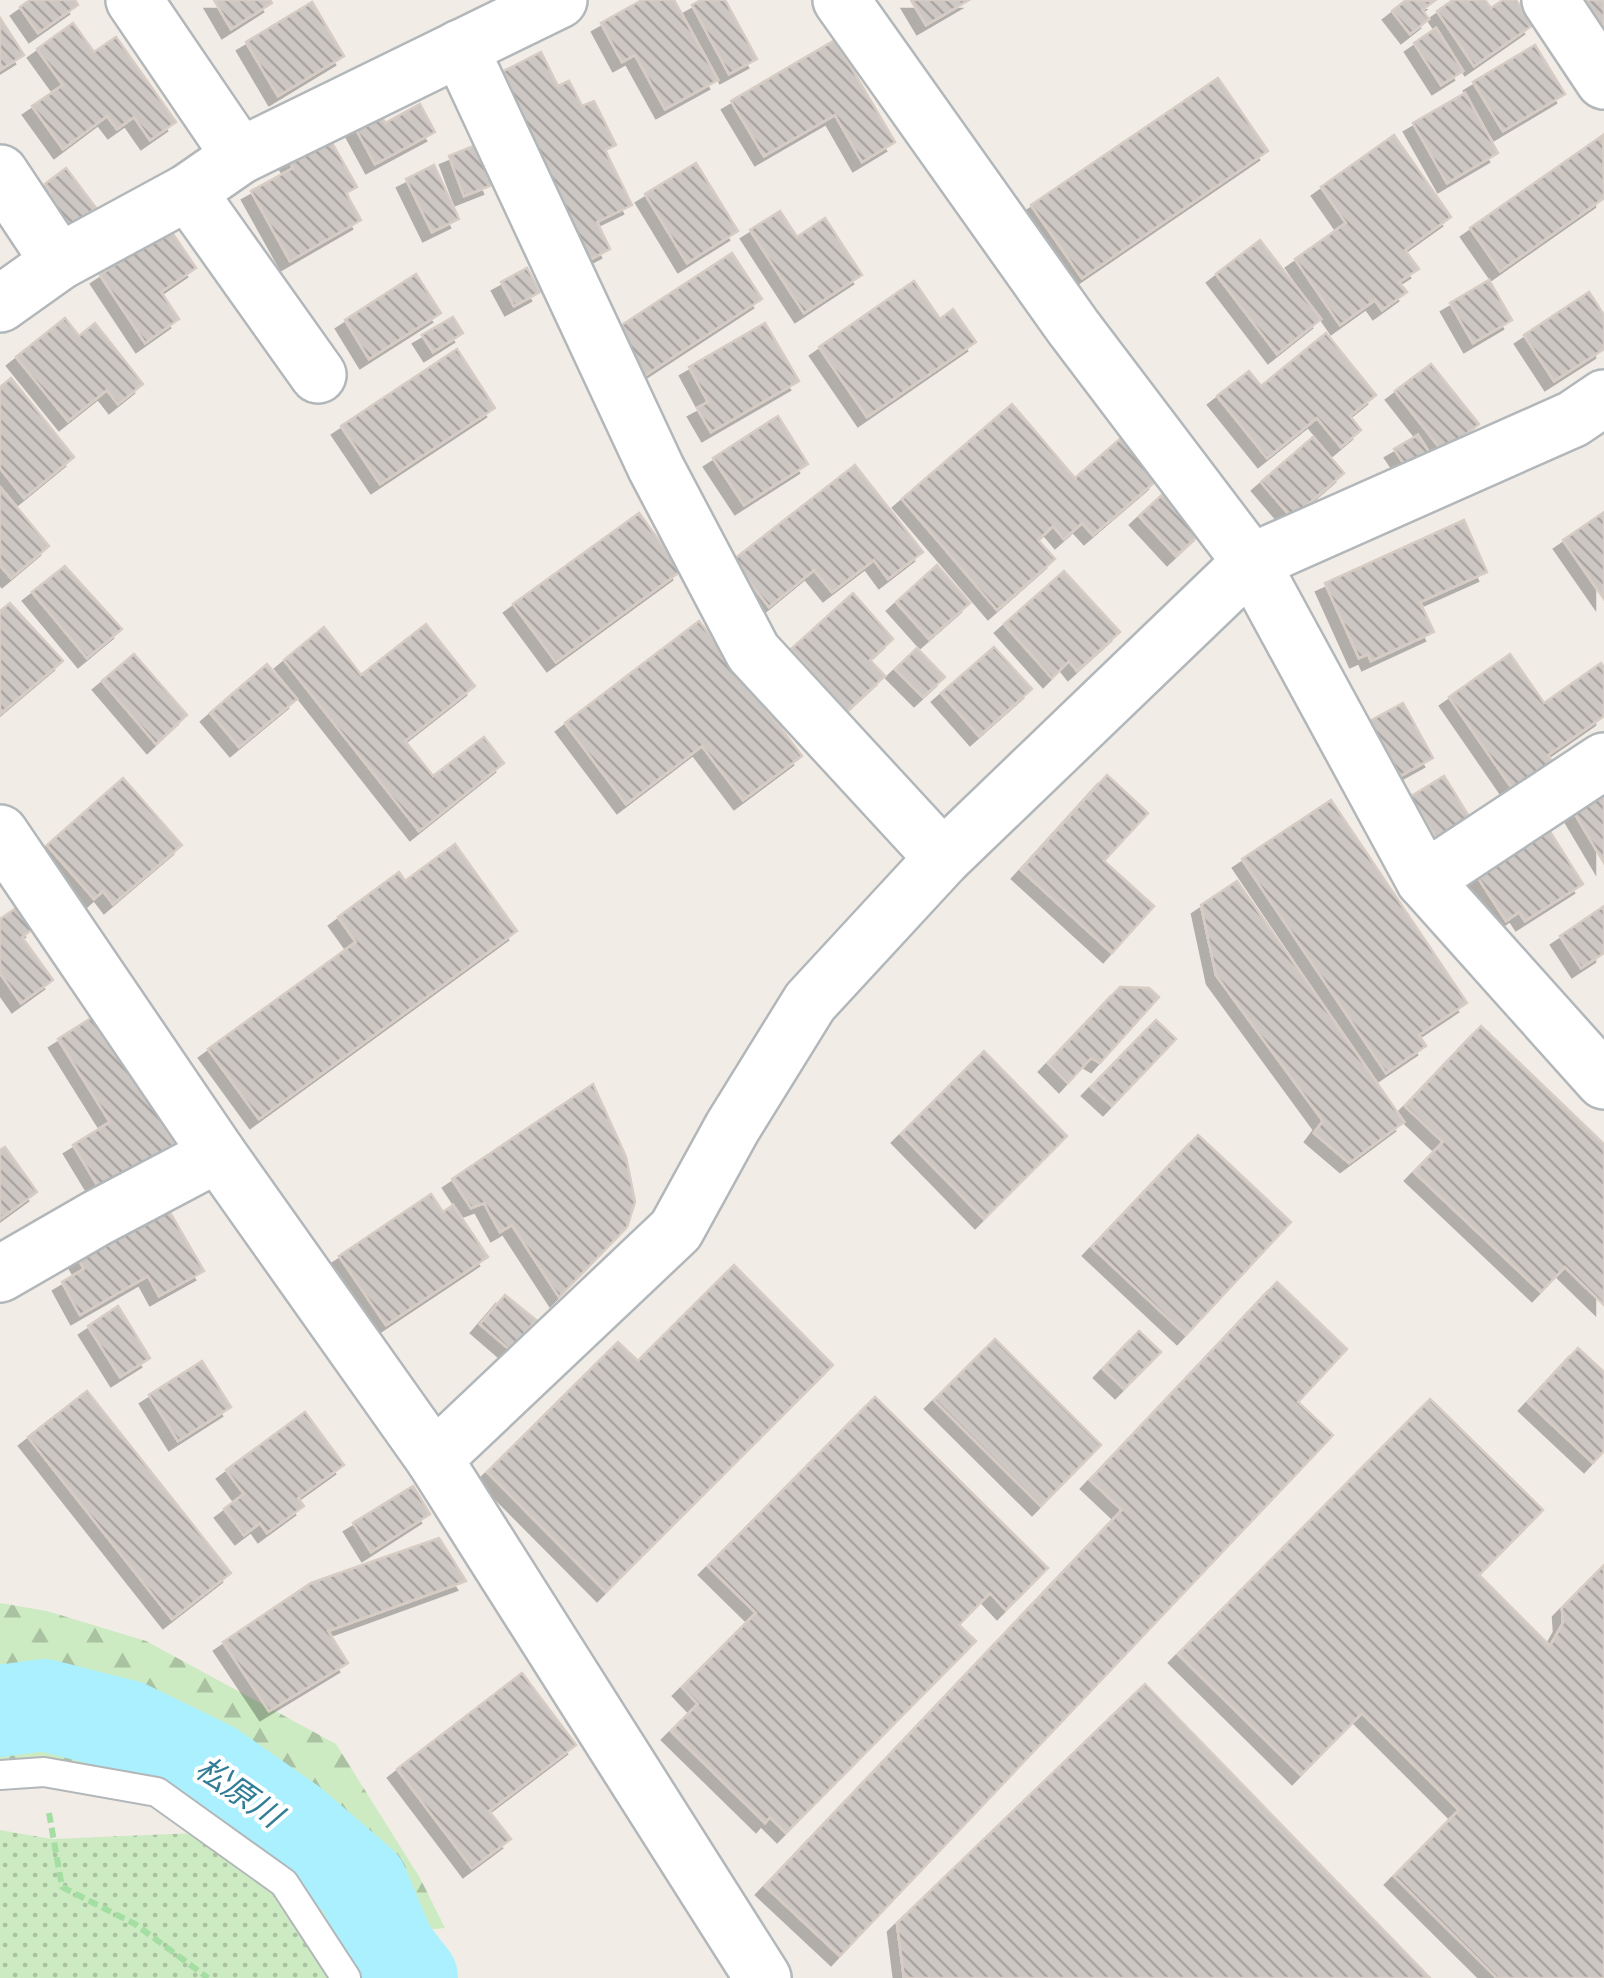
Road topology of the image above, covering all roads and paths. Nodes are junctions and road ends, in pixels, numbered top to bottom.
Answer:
1 (134, 0) edge
2 (559, 0) edge
3 (841, 0) edge
4 (1550, 0) edge
5 (460, 48) junction
6 (1604, 80) edge
7 (240, 156) junction
8 (0, 172) edge
9 (188, 192) junction
10 (59, 262) junction
11 (0, 304) edge
12 (318, 375) dead end
13 (1604, 398) edge
14 (1251, 562) junction
15 (1604, 761) edge
16 (0, 833) edge
17 (943, 858) junction
18 (1424, 880) junction
19 (1604, 1082) edge
20 (218, 1154) junction
21 (0, 1274) edge
22 (434, 1459) junction
23 (44, 1772) junction
24 (0, 1775) edge
25 (208, 1978) edge
26 (346, 1978) edge
27 (763, 1978) edge

1 - 7 street
2 - 5 street
3 - 14 street
4 - 6 street
5 - 7 street
5 - 17 street
7 - 9 street
8 - 10 street
9 - 10 street
9 - 12 street
10 - 11 street
13 - 14 street
14 - 17 street
14 - 18 street
15 - 18 street
16 - 20 street
17 - 22 street
18 - 19 street
20 - 21 street
20 - 22 street
22 - 27 street
23 - 24 lane
23 - 25 path
23 - 26 lane

